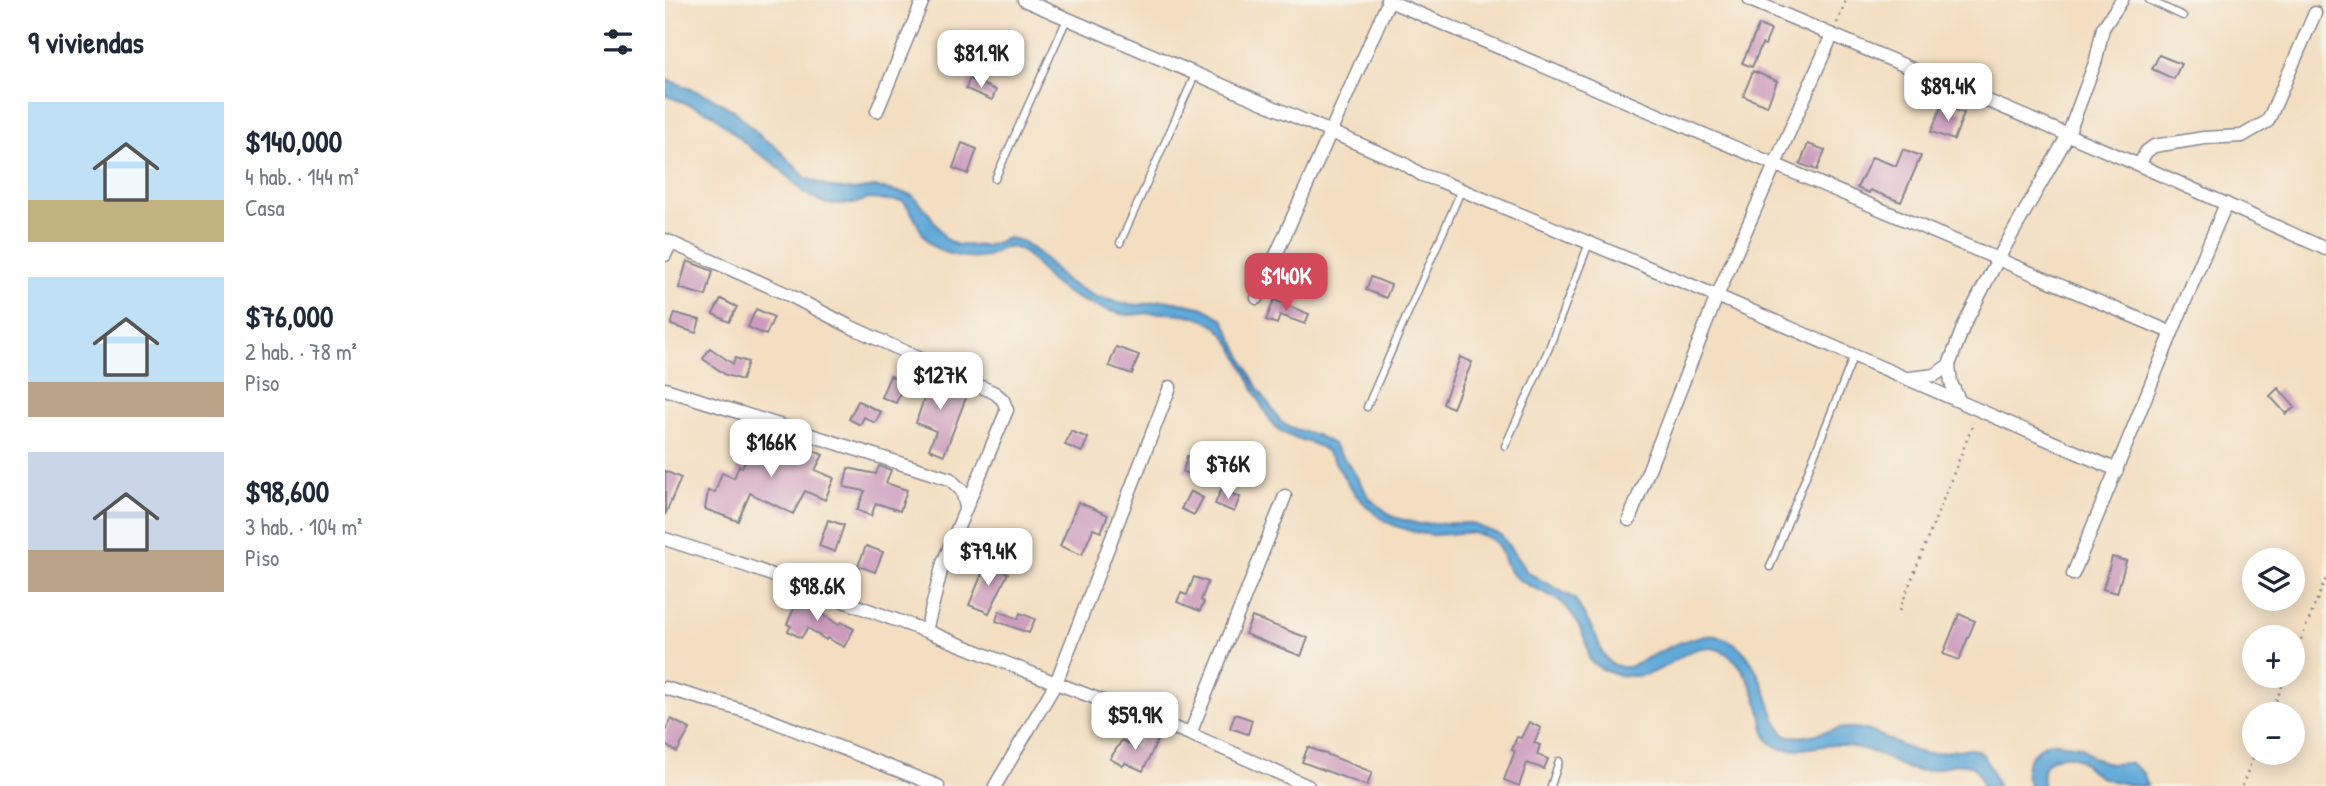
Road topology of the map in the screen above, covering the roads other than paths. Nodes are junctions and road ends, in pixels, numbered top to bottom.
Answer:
1 (923, 0) edge
2 (1024, 0) edge
3 (1388, 0) edge
4 (1749, 0) edge
5 (2122, 0) edge
6 (2149, 0) edge
7 (2315, 13) dead end
8 (2183, 16) dead end
9 (1067, 19) junction
10 (1832, 35) junction
11 (1195, 75) junction
12 (877, 111) dead end
13 (1329, 132) junction
14 (2068, 135) junction
15 (1774, 164) junction
16 (2139, 165) junction
17 (995, 179) dead end
18 (1461, 190) junction
19 (2226, 204) junction
20 (668, 241) edge
21 (1120, 243) dead end
22 (1589, 243) junction
23 (2326, 249) edge
24 (665, 255) edge
25 (1998, 259) junction
26 (1717, 296) junction
27 (1258, 298) dead end
28 (2170, 332) junction
29 (1854, 355) junction
30 (1949, 365) junction
31 (1909, 378) junction
32 (1170, 387) dead end
33 (665, 389) edge
34 (1959, 400) junction
35 (1367, 407) dead end
36 (1505, 446) dead end
37 (2117, 470) junction
38 (1285, 496) dead end
39 (966, 508) junction
40 (1629, 520) dead end
41 (665, 539) edge
42 (1770, 567) dead end
43 (2073, 574) dead end
44 (926, 631) junction
45 (1056, 683) junction
46 (665, 688) edge
47 (1190, 734) junction
48 (1559, 761) dead end
49 (938, 786) edge
50 (995, 786) edge
51 (1308, 786) edge
52 (1551, 786) edge

1 - 12 street
2 - 9 street
3 - 13 street
3 - 15 street
4 - 10 street
5 - 14 street
6 - 8 lane
7 - 16 street
9 - 11 street
9 - 17 lane
10 - 14 street
10 - 15 street
11 - 13 street
11 - 21 lane
13 - 18 street
13 - 27 street
14 - 16 street
14 - 25 street
15 - 25 street
15 - 26 street
16 - 19 street
18 - 22 street
18 - 35 lane
19 - 23 street
19 - 28 street
20 - 24 street
20 - 39 street
22 - 26 street
22 - 36 lane
25 - 28 street
25 - 30 street
26 - 29 street
26 - 40 street
28 - 37 street
29 - 31 street
29 - 42 lane
30 - 31 street
30 - 34 street
31 - 34 street
32 - 45 street
33 - 39 street
34 - 37 street
37 - 43 street
38 - 47 street
39 - 44 street
41 - 44 street
44 - 45 street
45 - 47 street
45 - 50 street
46 - 49 street
47 - 51 street
48 - 52 lane

